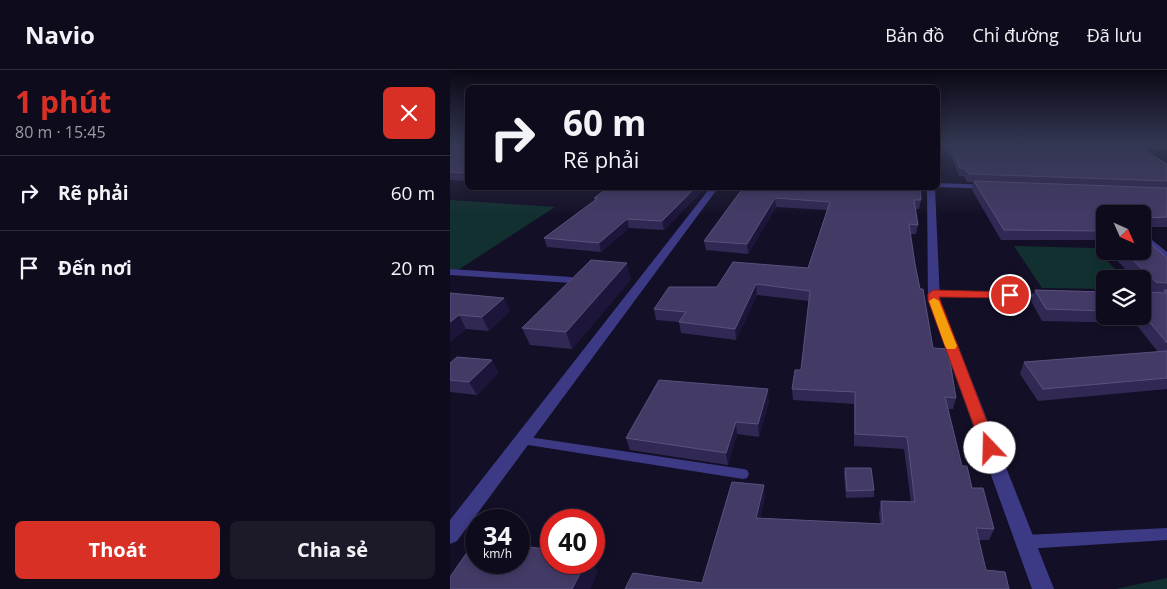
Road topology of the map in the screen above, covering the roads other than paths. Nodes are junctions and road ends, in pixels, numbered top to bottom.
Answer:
1 (940, 185) edge
2 (1003, 188) edge
3 (712, 190) edge
4 (931, 190) edge
5 (1151, 242) edge
6 (1167, 256) edge
7 (450, 272) edge
8 (571, 280) edge
9 (933, 294) junction
10 (1057, 296) edge
11 (522, 440) junction
12 (743, 474) dead end
13 (1167, 534) edge
14 (450, 535) edge
15 (1025, 542) junction
16 (1043, 589) edge

1 - 2 street
3 - 11 street
4 - 9 street
5 - 6 lane
7 - 8 street
9 - 10 lane
9 - 15 street
11 - 12 lane
11 - 14 street
13 - 15 lane
15 - 16 street

